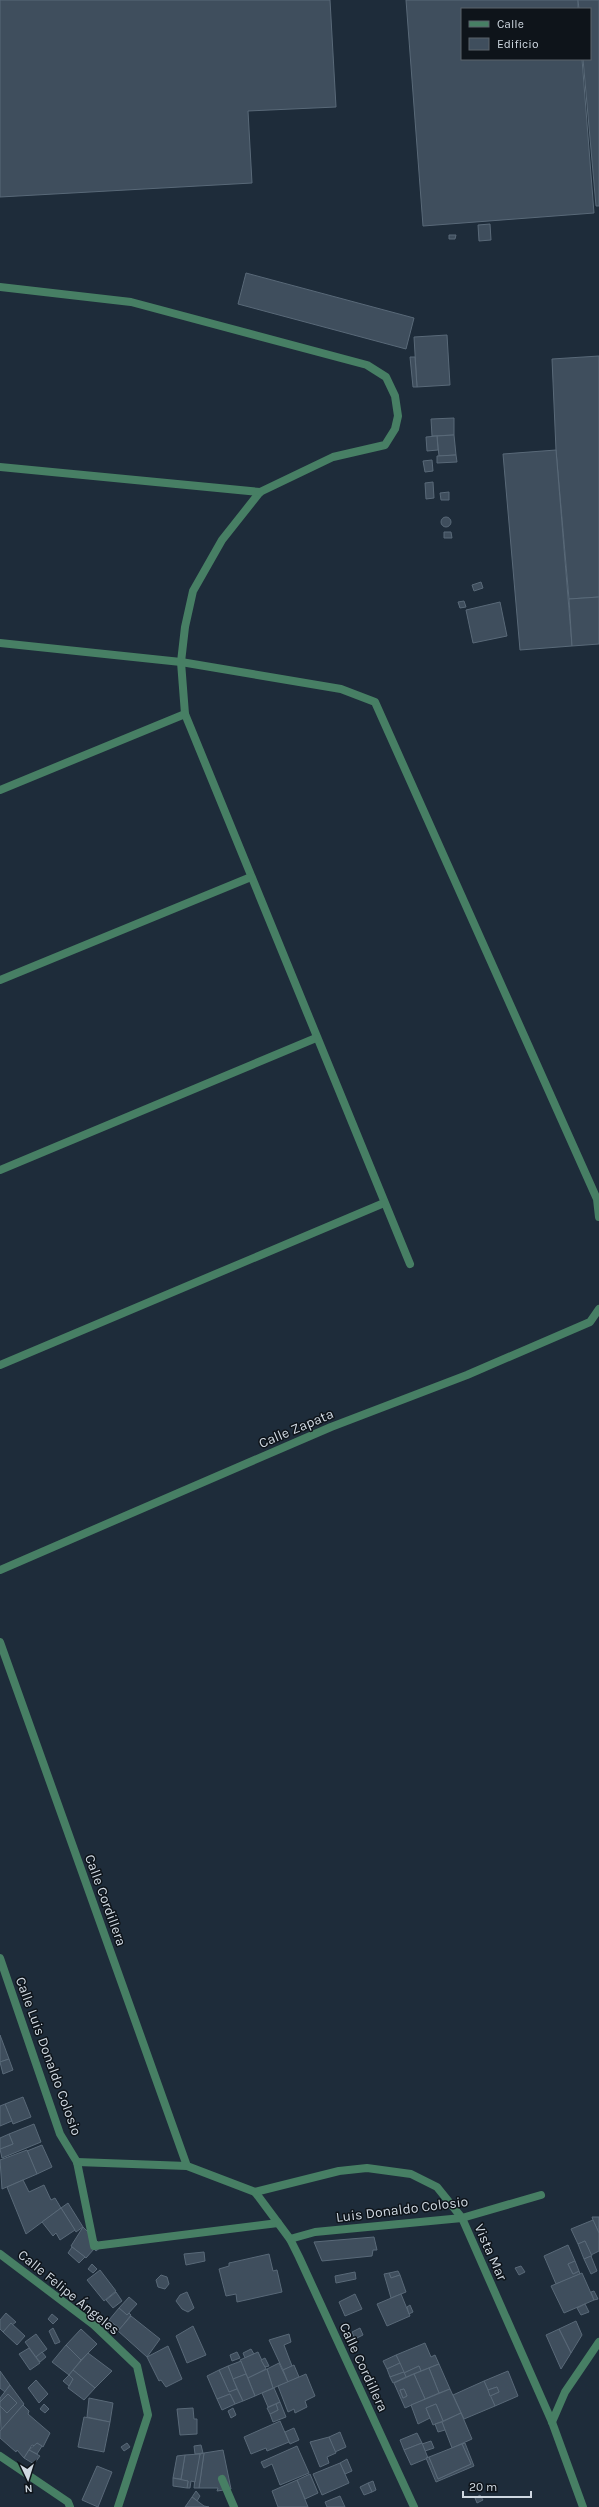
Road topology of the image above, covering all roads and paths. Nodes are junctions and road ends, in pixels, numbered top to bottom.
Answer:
1 (0, 287) edge
2 (0, 467) edge
3 (260, 492) junction
4 (0, 643) edge
5 (181, 662) junction
6 (185, 714) junction
7 (0, 790) edge
8 (251, 877) junction
9 (0, 980) edge
10 (316, 1038) junction
11 (0, 1170) edge
12 (384, 1203) junction
13 (599, 1217) edge
14 (410, 1264) dead end
15 (599, 1309) edge
16 (0, 1365) edge
17 (0, 1570) edge
18 (0, 1642) edge
19 (0, 1958) edge
20 (77, 2162) junction
21 (187, 2166) junction
22 (255, 2192) junction
23 (541, 2195) dead end
24 (462, 2218) junction
25 (278, 2223) junction
26 (290, 2239) junction
27 (0, 2254) edge
28 (599, 2342) edge
29 (552, 2422) junction
30 (0, 2456) edge
31 (222, 2479) dead end
32 (70, 2507) edge
33 (118, 2507) edge
34 (234, 2507) edge
35 (414, 2507) edge
36 (583, 2507) edge

1 - 3 street
2 - 3 street
3 - 5 street
4 - 5 street
5 - 6 street
5 - 13 street
6 - 7 street
6 - 8 street
8 - 9 street
8 - 10 street
10 - 11 street
10 - 12 street
12 - 14 street
12 - 16 street
15 - 17 street, Calle Zapata
18 - 21 street, Calle Cordillera
19 - 20 street, Calle Luis Donaldo Colosio
20 - 21 street
20 - 25 street, Calle Luis Donaldo Colosio
21 - 22 street
22 - 24 street, Vista Mar
22 - 25 street, Calle Cordillera
23 - 24 street, Luis Donaldo Colosio
24 - 26 street, Luis Donaldo Colosio
24 - 29 street, Vista Mar
25 - 26 street, Calle Cordillera
26 - 35 street, Calle Cordillera
27 - 33 street, Calle Felipe Ángeles
28 - 29 street
29 - 36 street, Vista Mar
30 - 32 street
31 - 34 street

